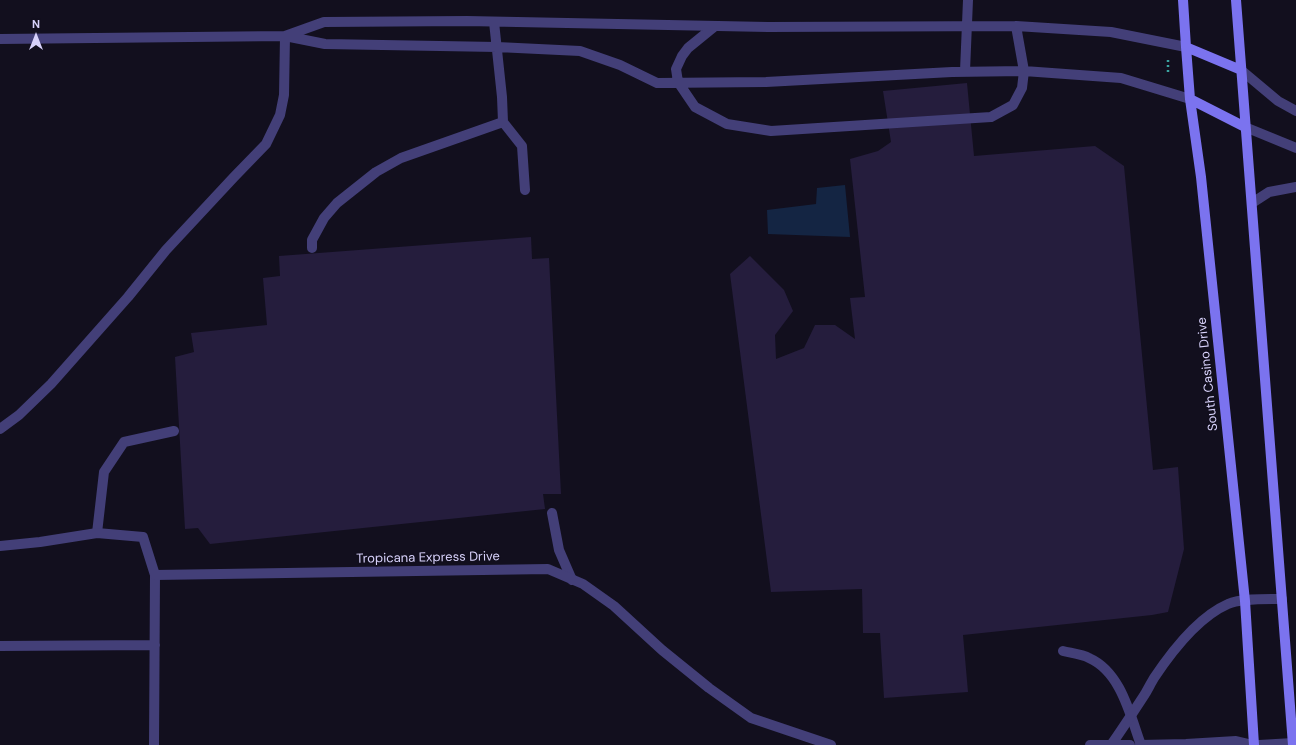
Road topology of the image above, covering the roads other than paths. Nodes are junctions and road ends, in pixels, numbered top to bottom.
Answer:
1 (968, 0) edge
2 (1183, 0) edge
3 (1236, 0) edge
4 (494, 22) junction
5 (967, 25) junction
6 (715, 26) junction
7 (1016, 26) junction
8 (285, 36) junction
9 (0, 39) edge
10 (497, 47) junction
11 (1186, 47) junction
12 (1241, 70) junction
13 (965, 71) junction
14 (1024, 71) junction
15 (678, 82) junction
16 (1190, 99) junction
17 (1296, 111) edge
18 (503, 122) junction
19 (1245, 127) junction
20 (1296, 148) edge
21 (1296, 187) edge
22 (525, 190) dead end
23 (1252, 203) junction
24 (312, 248) dead end
25 (0, 429) edge
26 (174, 431) dead end
27 (552, 513) dead end
28 (97, 533) junction
29 (0, 546) edge
30 (155, 575) junction
31 (572, 580) junction
32 (1282, 599) junction
33 (1245, 601) junction
34 (154, 645) junction
35 (0, 646) edge
36 (1062, 652) dead end
37 (1131, 716) junction
38 (1111, 744) edge
39 (1293, 744) edge
40 (154, 745) edge
41 (831, 745) edge
42 (1090, 745) edge
43 (1130, 745) edge
44 (1141, 745) edge
45 (1254, 745) edge
46 (1259, 745) edge

1 - 5 street
2 - 11 main road, South Casino Drive
3 - 12 main road
4 - 6 street
4 - 8 street
4 - 10 street
5 - 6 street
5 - 7 street
5 - 13 street
6 - 15 street
7 - 11 street
7 - 14 street
8 - 9 street
8 - 10 street
8 - 25 street
10 - 15 street
10 - 18 street
11 - 12 main road
11 - 16 main road, South Casino Drive
12 - 17 street
12 - 19 main road
13 - 14 street
13 - 15 street
14 - 15 street
14 - 16 street
16 - 19 main road
16 - 33 main road, South Casino Drive
18 - 22 street
18 - 24 street
19 - 20 street
19 - 23 main road
21 - 23 street
23 - 32 main road
26 - 28 street
27 - 31 street
28 - 29 street
28 - 30 street
30 - 31 street, Tropicana Express Drive
30 - 34 street
31 - 41 street, Tropicana Express Drive
32 - 33 street
32 - 39 main road
33 - 37 street
33 - 45 main road, South Casino Drive
34 - 35 street
34 - 40 street
36 - 37 street
37 - 38 street
37 - 44 street
38 - 42 street
38 - 43 street
39 - 46 street
44 - 45 street

